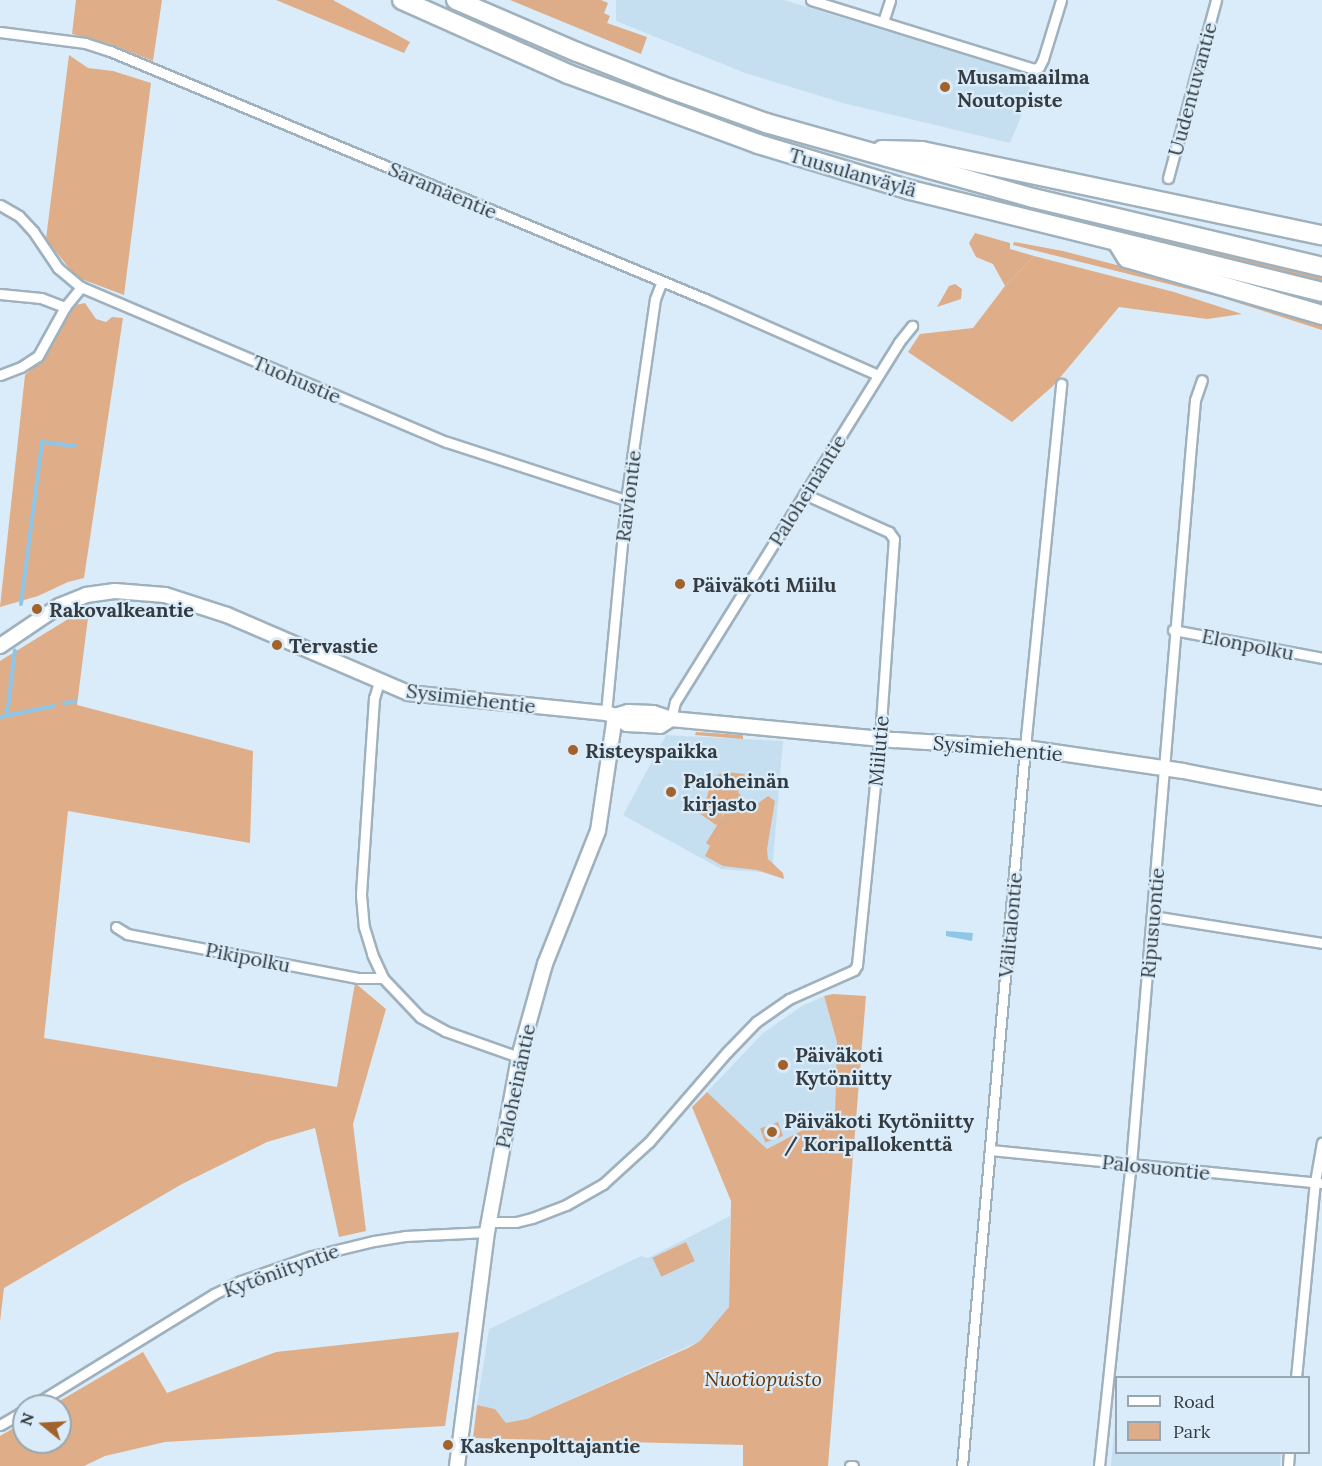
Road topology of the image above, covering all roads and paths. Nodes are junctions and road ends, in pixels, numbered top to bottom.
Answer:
1 (402, 0) edge
2 (456, 0) edge
3 (811, 0) edge
4 (890, 0) edge
5 (1061, 0) edge
6 (1216, 0) edge
7 (883, 22) junction
8 (0, 32) edge
9 (856, 150) junction
10 (1168, 178) dead end
11 (0, 205) edge
12 (1322, 235) edge
13 (1117, 242) junction
14 (1322, 267) edge
15 (662, 281) junction
16 (81, 287) junction
17 (1322, 292) edge
18 (0, 294) edge
19 (65, 307) junction
20 (1322, 315) edge
21 (912, 326) dead end
22 (0, 375) edge
23 (878, 375) junction
24 (1202, 380) dead end
25 (1061, 384) dead end
26 (804, 494) junction
27 (626, 500) junction
28 (1173, 630) junction
29 (0, 646) edge
30 (1322, 658) edge
31 (379, 682) junction
32 (610, 715) junction
33 (671, 719) junction
34 (879, 739) junction
35 (1026, 748) junction
36 (1164, 768) junction
37 (1322, 798) edge
38 (1152, 916) junction
39 (116, 927) dead end
40 (1322, 943) edge
41 (854, 970) joint
42 (382, 978) junction
43 (519, 1057) junction
44 (1322, 1143) edge
45 (990, 1150) junction
46 (1131, 1164) junction
47 (1318, 1182) edge
48 (488, 1227) junction
49 (1296, 1376) edge
50 (52, 1394) edge
51 (458, 1466) edge
52 (962, 1466) edge
53 (1099, 1466) edge

1 - 13 highway, Tuusulanväylä
2 - 9 highway, Tuusulanväylä
3 - 7 street
4 - 7 street
5 - 7 street
6 - 10 street, Uudentuvantie
8 - 15 street, Saramäentie
9 - 12 highway
9 - 14 highway, Tuusulanväylä
11 - 16 street, Tuohustie
13 - 17 highway, Tuusulanväylä
13 - 20 highway
15 - 23 street, Saramäentie
15 - 27 street, Raiviontie
16 - 19 street
16 - 27 street, Tuohustie
18 - 19 street
19 - 22 street
21 - 23 street, Paloheinäntie
23 - 26 street, Paloheinäntie
24 - 28 street, Ripusuontie
25 - 35 street, Välitalontie
26 - 33 street, Paloheinäntie
26 - 34 street, Miilutie
27 - 32 street, Raiviontie
28 - 30 street, Elonpolku
28 - 36 street, Ripusuontie
29 - 31 street, Sysimiehentie
31 - 32 street, Sysimiehentie
31 - 42 street
32 - 33 street, Sysimiehentie
32 - 43 street, Paloheinäntie
33 - 34 street, Sysimiehentie
34 - 35 street, Sysimiehentie
34 - 41 street, Miilutie
35 - 36 street, Sysimiehentie
35 - 45 street, Välitalontie
36 - 37 street, Sysimiehentie
36 - 38 street, Ripusuontie
38 - 40 street
38 - 46 street, Ripusuontie
39 - 42 street, Pikipolku
41 - 48 street, Kytöniityntie
42 - 43 street
43 - 48 street, Paloheinäntie
44 - 47 street
45 - 46 street, Palosuontie
45 - 52 street, Välitalontie
46 - 47 street, Palosuontie
46 - 53 street, Ripusuontie
47 - 49 street
48 - 50 street, Kytöniityntie
48 - 51 street, Paloheinäntie

